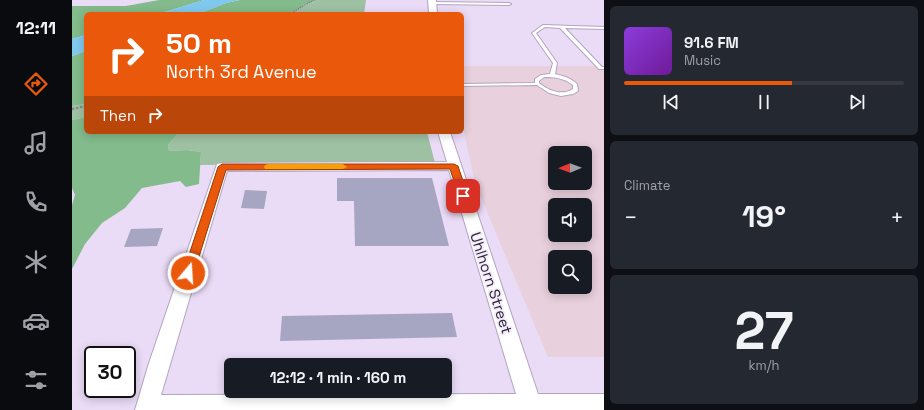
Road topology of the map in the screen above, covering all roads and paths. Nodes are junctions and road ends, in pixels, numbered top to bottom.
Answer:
1 (314, 0) edge
2 (432, 2) edge
3 (509, 4) dead end
4 (293, 12) edge
5 (433, 12) edge
6 (561, 26) junction
7 (604, 28) edge
8 (604, 68) edge
9 (552, 76) junction
10 (538, 84) junction
11 (464, 85) edge
12 (84, 106) edge
13 (72, 108) edge
14 (445, 134) edge
15 (454, 166) junction
16 (604, 405) edge
17 (146, 408) edge
18 (531, 408) edge

1 - 4 path
2 - 3 lane
2 - 5 street
6 - 7 lane
6 - 8 lane
6 - 9 lane
9 - 10 lane
9 - 10 lane
10 - 11 lane
12 - 13 path
14 - 15 street, Uhlhorn Street
15 - 17 street
15 - 18 street, Uhlhorn Street
16 - 18 street
17 - 18 street

